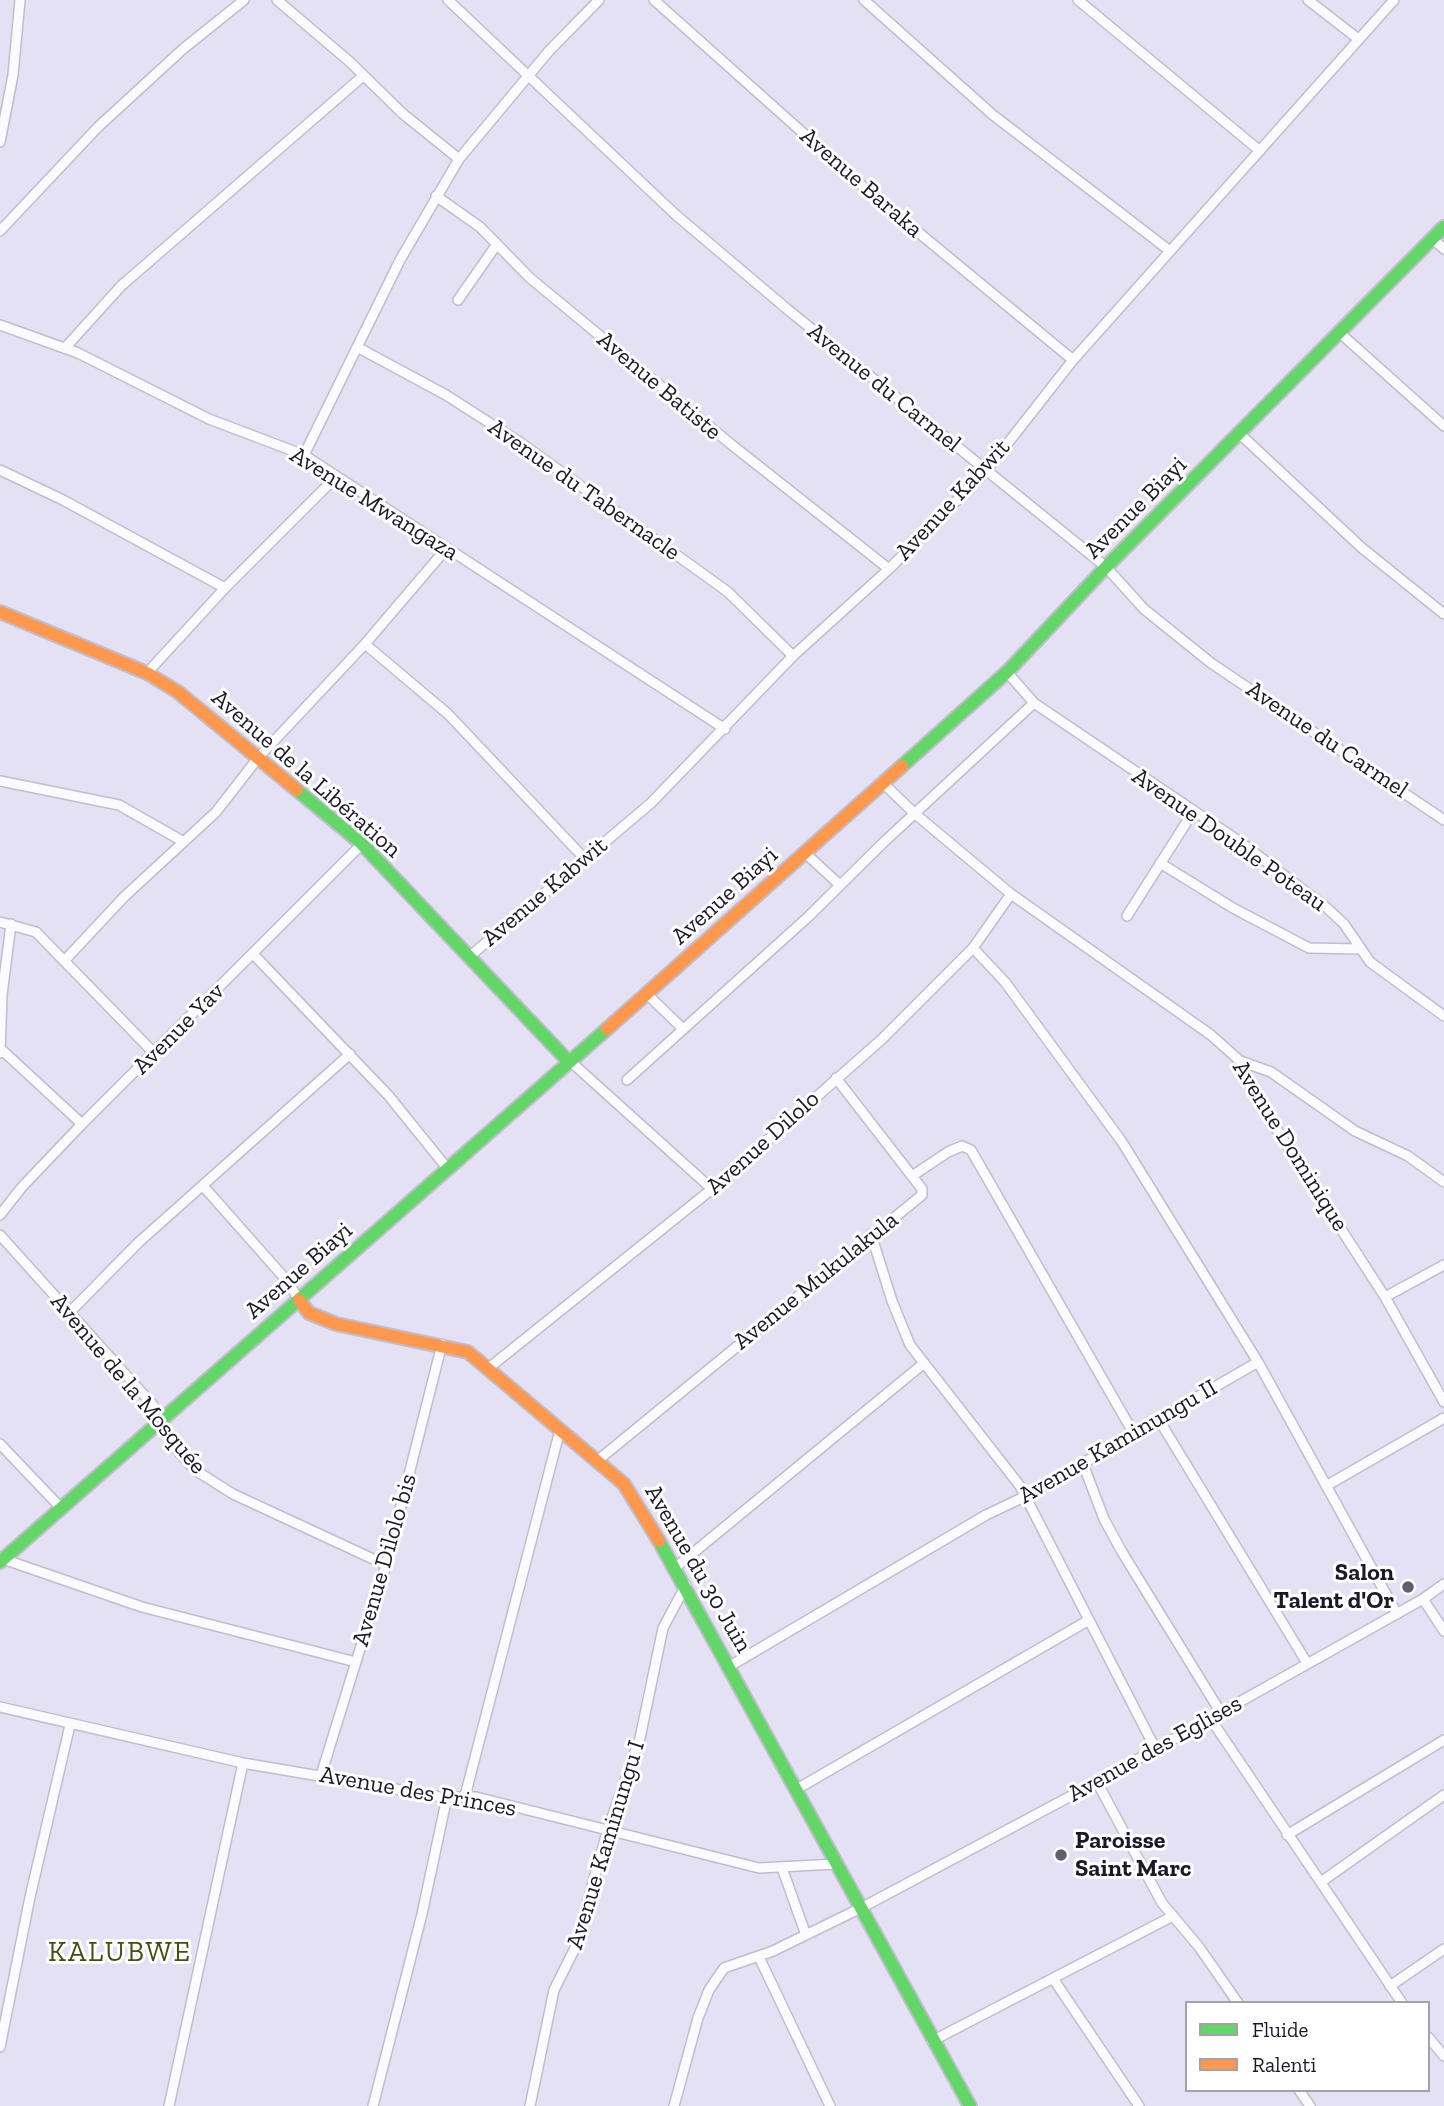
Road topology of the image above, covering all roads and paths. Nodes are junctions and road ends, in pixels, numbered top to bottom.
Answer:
1 (244, 0) edge
2 (277, 0) edge
3 (448, 0) edge
4 (598, 0) edge
5 (654, 0) edge
6 (670, 0) edge
7 (864, 0) edge
8 (1078, 0) edge
9 (1308, 0) edge
10 (1394, 0) edge
11 (21, 1) edge
12 (663, 9) junction
13 (1357, 38) junction
14 (363, 76) junction
15 (529, 78) junction
16 (0, 142) edge
17 (1259, 151) junction
18 (459, 159) junction
19 (436, 196) junction
20 (1444, 227) edge
21 (0, 231) edge
22 (1433, 239) junction
23 (497, 244) junction
24 (1444, 249) edge
25 (1170, 251) junction
26 (458, 300) dead end
27 (0, 325) edge
28 (1340, 333) junction
29 (357, 347) junction
30 (65, 348) junction
31 (1073, 360) junction
32 (1444, 426) edge
33 (1240, 434) junction
34 (304, 455) junction
35 (0, 470) edge
36 (986, 471) junction
37 (337, 477) junction
38 (446, 549) junction
39 (1106, 567) junction
40 (889, 569) junction
41 (225, 588) junction
42 (0, 612) edge
43 (1444, 614) edge
44 (365, 644) junction
45 (793, 656) junction
46 (1007, 672) junction
47 (147, 673) junction
48 (1034, 703) junction
49 (725, 729) junction
50 (258, 758) junction
51 (0, 780) edge
52 (883, 783) junction
53 (1193, 812) junction
54 (914, 814) junction
55 (1444, 820) edge
56 (184, 842) junction
57 (362, 844) junction
58 (805, 853) junction
59 (583, 858) junction
60 (1160, 863) junction
61 (840, 885) junction
62 (1011, 894) junction
63 (1127, 916) dead end
64 (0, 922) edge
65 (11, 924) junction
66 (973, 948) junction
67 (1361, 949) junction
68 (254, 955) junction
69 (469, 957) junction
70 (65, 959) junction
71 (647, 993) junction
72 (1444, 1016) edge
73 (683, 1029) junction
74 (1, 1052) edge
75 (154, 1053) junction
76 (350, 1054) junction
77 (1240, 1061) junction
78 (570, 1062) junction
79 (836, 1078) junction
80 (627, 1080) dead end
81 (82, 1124) junction
82 (447, 1168) junction
83 (912, 1176) junction
84 (1444, 1182) edge
85 (204, 1187) junction
86 (712, 1189) junction
87 (0, 1215) edge
88 (871, 1234) junction
89 (0, 1235) edge
90 (1444, 1265) edge
91 (1385, 1297) junction
92 (299, 1300) junction
93 (70, 1312) junction
94 (442, 1344) junction
95 (1258, 1362) junction
96 (923, 1364) junction
97 (490, 1367) junction
98 (1444, 1402) edge
99 (1444, 1418) edge
100 (161, 1419) junction
101 (1159, 1420) junction
102 (560, 1430) junction
103 (1134, 1434) junction
104 (0, 1444) edge
105 (597, 1461) junction
106 (1083, 1464) junction
107 (1326, 1486) junction
108 (1026, 1496) junction
109 (61, 1508) junction
110 (1, 1561) edge
111 (386, 1565) junction
112 (676, 1567) junction
113 (1444, 1584) edge
114 (686, 1585) junction
115 (1423, 1599) junction
116 (1397, 1614) junction
117 (1089, 1620) junction
118 (1444, 1631) edge
119 (356, 1662) junction
120 (1307, 1663) junction
121 (730, 1666) junction
122 (0, 1707) edge
123 (1221, 1713) junction
124 (1210, 1718) junction
125 (70, 1725) junction
126 (1444, 1740) edge
127 (1156, 1751) junction
128 (243, 1763) junction
129 (321, 1775) junction
130 (1097, 1782) junction
131 (797, 1789) junction
132 (1444, 1795) edge
133 (466, 1796) junction
134 (447, 1797) junction
135 (607, 1832) junction
136 (1287, 1835) junction
137 (836, 1864) junction
138 (782, 1868) junction
139 (1321, 1882) junction
140 (863, 1907) junction
141 (1173, 1916) junction
142 (806, 1935) junction
143 (1444, 1949) edge
144 (759, 1957) junction
145 (1054, 1980) junction
146 (1390, 1986) junction
147 (1237, 2001) edge
148 (1401, 2001) edge
149 (1430, 2039) edge
150 (932, 2041) junction
151 (0, 2047) edge
152 (1444, 2056) edge
153 (169, 2106) edge
154 (373, 2106) edge
155 (530, 2106) edge
156 (674, 2106) edge
157 (830, 2106) edge
158 (970, 2106) edge
159 (1139, 2106) edge

1 - 21 street
2 - 14 street
3 - 15 street, Avenue du Carmel
4 - 15 street
5 - 12 street, Avenue Baraka
6 - 12 street
7 - 25 street
8 - 17 street
9 - 13 street
10 - 13 street, Avenue Kabwit
11 - 16 street
12 - 31 street, Avenue Baraka
13 - 17 street, Avenue Kabwit
14 - 18 street
14 - 30 street
15 - 18 street
15 - 36 street, Avenue du Carmel
17 - 25 street, Avenue Kabwit
18 - 19 street
19 - 23 street, Avenue Batiste
19 - 29 street
20 - 22 street, Avenue Biayi
22 - 24 street
22 - 28 street, Avenue Biayi
23 - 26 street
23 - 40 street, Avenue Batiste
25 - 31 street, Avenue Kabwit
27 - 30 street, Avenue Mwangaza
28 - 32 street
28 - 33 street, Avenue Biayi
29 - 34 street
29 - 45 street, Avenue du Tabernacle
30 - 34 street, Avenue Mwangaza
31 - 36 street, Avenue Kabwit
33 - 39 street, Avenue Biayi
33 - 43 street
34 - 37 street, Avenue Mwangaza
35 - 41 street
36 - 39 street, Avenue du Carmel
36 - 40 street, Avenue Kabwit
37 - 38 street, Avenue Mwangaza
37 - 41 street
38 - 44 street
38 - 49 street, Avenue Mwangaza
39 - 46 street, Avenue Biayi
39 - 55 street, Avenue du Carmel
40 - 45 street, Avenue Kabwit
41 - 47 street
42 - 47 street, Avenue de la Libération
44 - 50 street
44 - 59 street
45 - 49 street, Avenue Kabwit
46 - 48 street, Avenue Double Poteau
46 - 52 street, Avenue Biayi
47 - 50 street, Avenue de la Libération
48 - 53 street, Avenue Double Poteau
48 - 54 street
49 - 59 street, Avenue Kabwit
50 - 56 street
50 - 57 street, Avenue de la Libération
51 - 56 street
52 - 54 street, Avenue Dominique
52 - 58 street, Avenue Biayi
53 - 60 street
53 - 67 street, Avenue Double Poteau
54 - 61 street
54 - 62 street, Avenue Dominique
56 - 70 street
57 - 68 street, Avenue Yav
57 - 69 street, Avenue de la Libération
58 - 61 street
58 - 71 street, Avenue Biayi
59 - 69 street, Avenue Kabwit
60 - 63 street
60 - 67 street
61 - 73 street
62 - 66 street, Avenue Dilolo
62 - 77 street, Avenue Dominique
64 - 65 street
65 - 70 street
65 - 74 street
66 - 79 street, Avenue Dilolo
66 - 95 street
67 - 72 street, Avenue Double Poteau
68 - 75 street, Avenue Yav
68 - 76 street
69 - 78 street, Avenue de la Libération
70 - 75 street
71 - 73 street
71 - 78 street, Avenue Biayi
73 - 80 street
74 - 81 street
75 - 81 street, Avenue Yav
76 - 82 street
76 - 85 street
77 - 84 street
77 - 91 street, Avenue Dominique
78 - 82 street, Avenue Biayi
78 - 86 street
79 - 83 street
79 - 86 street, Avenue Dilolo
81 - 87 street, Avenue Yav
82 - 92 street, Avenue Biayi
83 - 88 street, Avenue Mukulakula
83 - 103 street
85 - 92 street, Avenue du 30 Juin
85 - 93 street
86 - 97 street, Avenue Dilolo
88 - 96 street
88 - 105 street, Avenue Mukulakula
89 - 93 street, Avenue de la Mosquée
90 - 91 street
91 - 98 street, Avenue Dominique
92 - 94 street, Avenue du 30 Juin
92 - 100 street, Avenue Biayi
93 - 100 street, Avenue de la Mosquée
94 - 97 street, Avenue du 30 Juin
94 - 111 street, Avenue Dilolo bis
95 - 101 street, Avenue Kaminungu II
95 - 107 street
96 - 108 street
96 - 112 street
97 - 102 street, Avenue du 30 Juin
99 - 107 street
100 - 109 street, Avenue Biayi
100 - 111 street, Avenue de la Mosquée
101 - 103 street, Avenue Kaminungu II
101 - 120 street
102 - 105 street, Avenue du 30 Juin
102 - 133 street
103 - 106 street, Avenue Kaminungu II
104 - 109 street
105 - 112 street, Avenue du 30 Juin
106 - 108 street, Avenue Kaminungu II
106 - 123 street
107 - 116 street
108 - 117 street
108 - 121 street, Avenue Kaminungu II
109 - 110 street, Avenue Biayi
110 - 119 street
111 - 119 street, Avenue Dilolo bis
112 - 114 street, Avenue du 30 Juin
113 - 115 street, Avenue des Eglises
114 - 121 street, Avenue du 30 Juin
114 - 135 street, Avenue Kaminungu I
115 - 116 street, Avenue des Eglises
115 - 118 street
116 - 120 street, Avenue des Eglises
117 - 127 street
117 - 131 street
119 - 129 street, Avenue Dilolo bis
120 - 123 street, Avenue des Eglises
121 - 131 street, Avenue du 30 Juin
122 - 125 street, Avenue des Princes
123 - 124 street, Avenue des Eglises
124 - 127 street, Avenue des Eglises
124 - 136 street
125 - 128 street, Avenue des Princes
125 - 151 street
126 - 136 street
127 - 130 street, Avenue des Eglises
128 - 129 street, Avenue des Princes
128 - 153 street
129 - 134 street, Avenue des Princes
130 - 140 street, Avenue des Eglises
130 - 141 street
131 - 137 street, Avenue du 30 Juin
132 - 139 street
133 - 134 street, Avenue des Princes
133 - 135 street, Avenue des Princes
134 - 154 street
135 - 138 street, Avenue des Princes
135 - 155 street, Avenue Kaminungu I
136 - 139 street
137 - 138 street, Avenue des Princes
137 - 140 street, Avenue du 30 Juin
138 - 142 street
139 - 146 street
140 - 142 street, Avenue des Eglises
140 - 150 street, Avenue du 30 Juin
141 - 145 street
141 - 147 street
142 - 144 street, Avenue des Eglises
143 - 146 street
144 - 156 street, Avenue des Eglises
144 - 157 street
145 - 150 street
145 - 159 street
146 - 148 street
149 - 152 street
150 - 158 street, Avenue du 30 Juin

